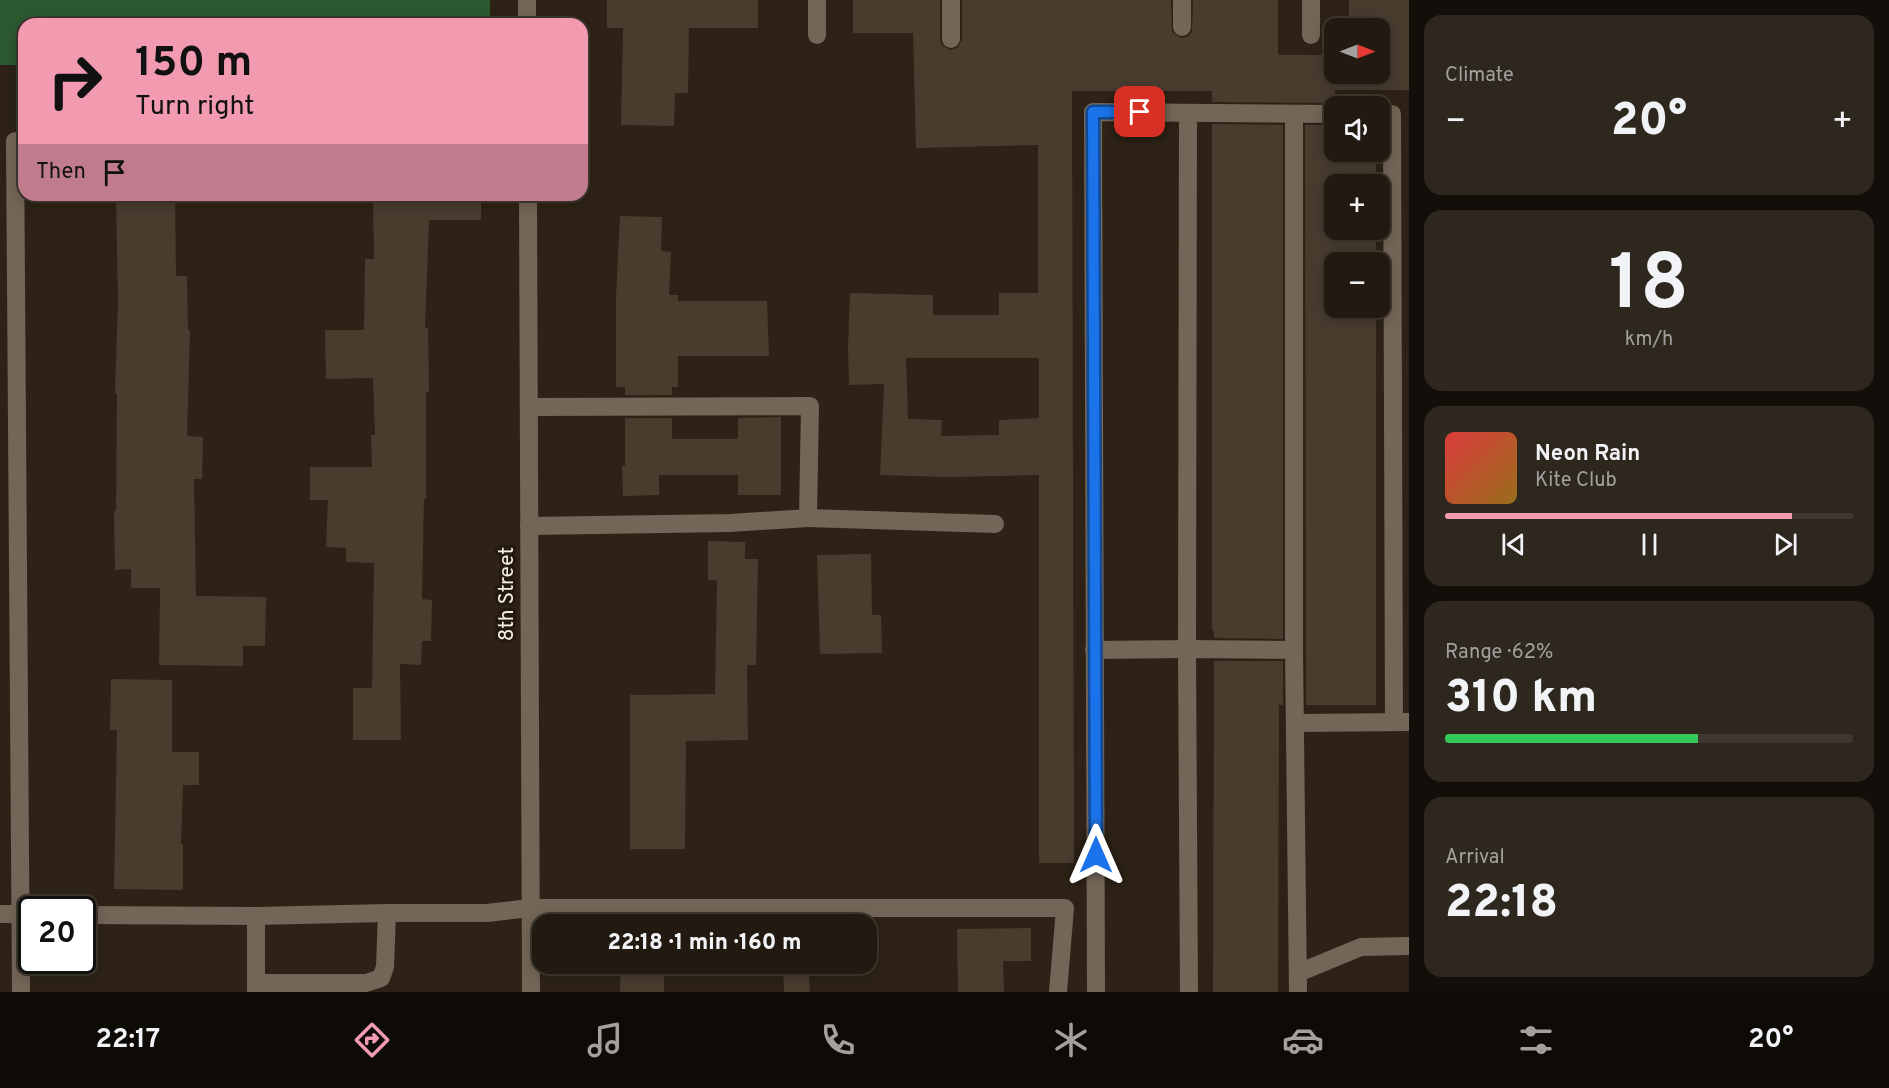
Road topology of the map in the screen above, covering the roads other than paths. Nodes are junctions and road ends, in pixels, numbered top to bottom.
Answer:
1 (527, 0) edge
2 (817, 0) edge
3 (951, 0) edge
4 (1182, 0) edge
5 (1311, 0) edge
6 (527, 18) edge
7 (1182, 27) dead end
8 (817, 34) dead end
9 (1311, 35) dead end
10 (951, 39) dead end
11 (1188, 113) junction
12 (1294, 114) junction
13 (1324, 114) edge
14 (1394, 114) edge
15 (15, 141) dead end
16 (528, 201) edge
17 (529, 407) junction
18 (808, 518) junction
19 (995, 524) dead end
20 (529, 526) junction
21 (1187, 649) junction
22 (1094, 650) junction
23 (1294, 650) junction
24 (1402, 722) edge
25 (1296, 723) junction
26 (26, 896) edge
27 (530, 908) junction
28 (387, 913) junction
29 (0, 914) edge
30 (18, 914) edge
31 (96, 915) edge
32 (256, 916) junction
33 (1409, 946) edge
34 (1298, 973) junction
35 (22, 974) edge
36 (256, 987) edge
37 (21, 992) edge
38 (531, 992) edge
39 (1058, 992) edge
40 (1096, 992) edge
41 (1189, 992) edge
42 (1298, 992) edge

1 - 6 street
2 - 8 street
3 - 10 street
4 - 7 street
5 - 9 street
11 - 12 street
11 - 21 street
11 - 22 street
12 - 13 street
12 - 23 street
14 - 24 street
15 - 26 street
16 - 17 street, 8th Street
17 - 18 street
17 - 20 street, 8th Street
18 - 19 street
18 - 20 street
20 - 27 street, 8th Street
21 - 22 street
21 - 23 street
21 - 41 street
22 - 40 street
23 - 25 street
24 - 25 street
25 - 34 street
27 - 28 street
27 - 38 street, 8th Street
27 - 39 street
28 - 32 street
28 - 36 street
29 - 30 street
31 - 32 street
32 - 36 street
33 - 34 street
34 - 42 street
35 - 37 street

